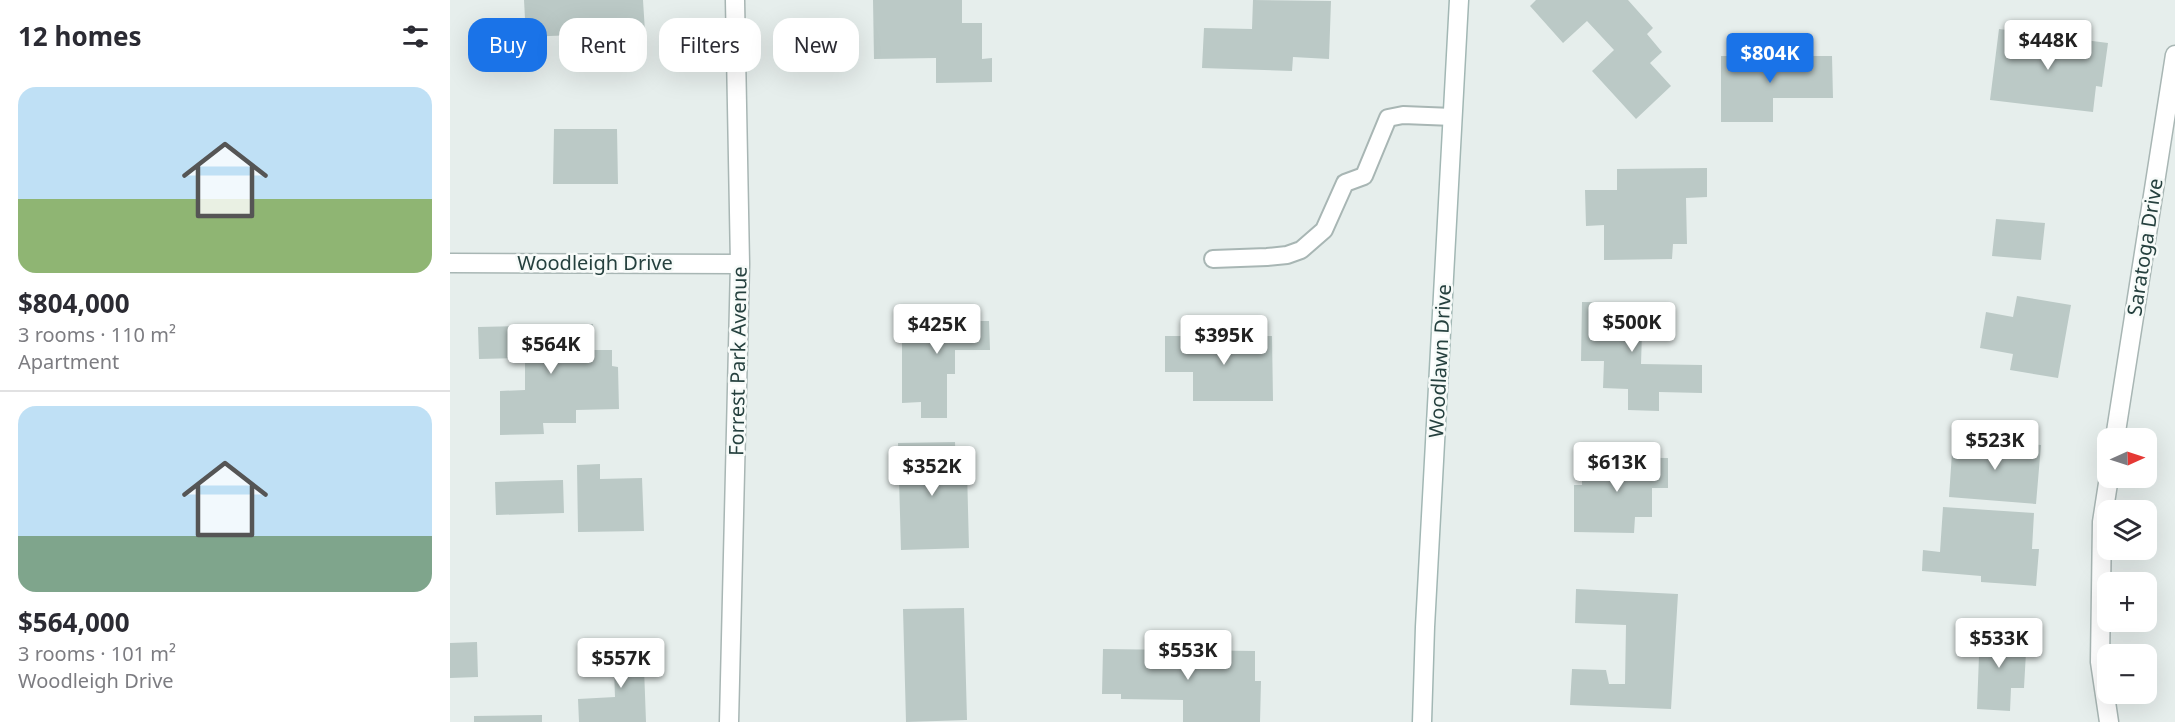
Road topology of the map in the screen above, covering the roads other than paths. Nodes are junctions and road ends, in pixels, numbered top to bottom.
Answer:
1 (735, 0) edge
2 (1459, 0) edge
3 (2175, 55) edge
4 (1453, 117) junction
5 (1213, 259) dead end
6 (450, 262) edge
7 (740, 264) junction
8 (2117, 428) edge
9 (2107, 488) edge
10 (729, 722) edge
11 (1422, 722) edge
12 (2109, 722) edge

1 - 7 street, Forrest Park Avenue
2 - 4 street, Woodlawn Drive
3 - 8 street, Saratoga Drive
4 - 5 lane
4 - 11 street, Woodlawn Drive
6 - 7 street, Woodleigh Drive
7 - 10 street, Forrest Park Avenue
9 - 12 street

